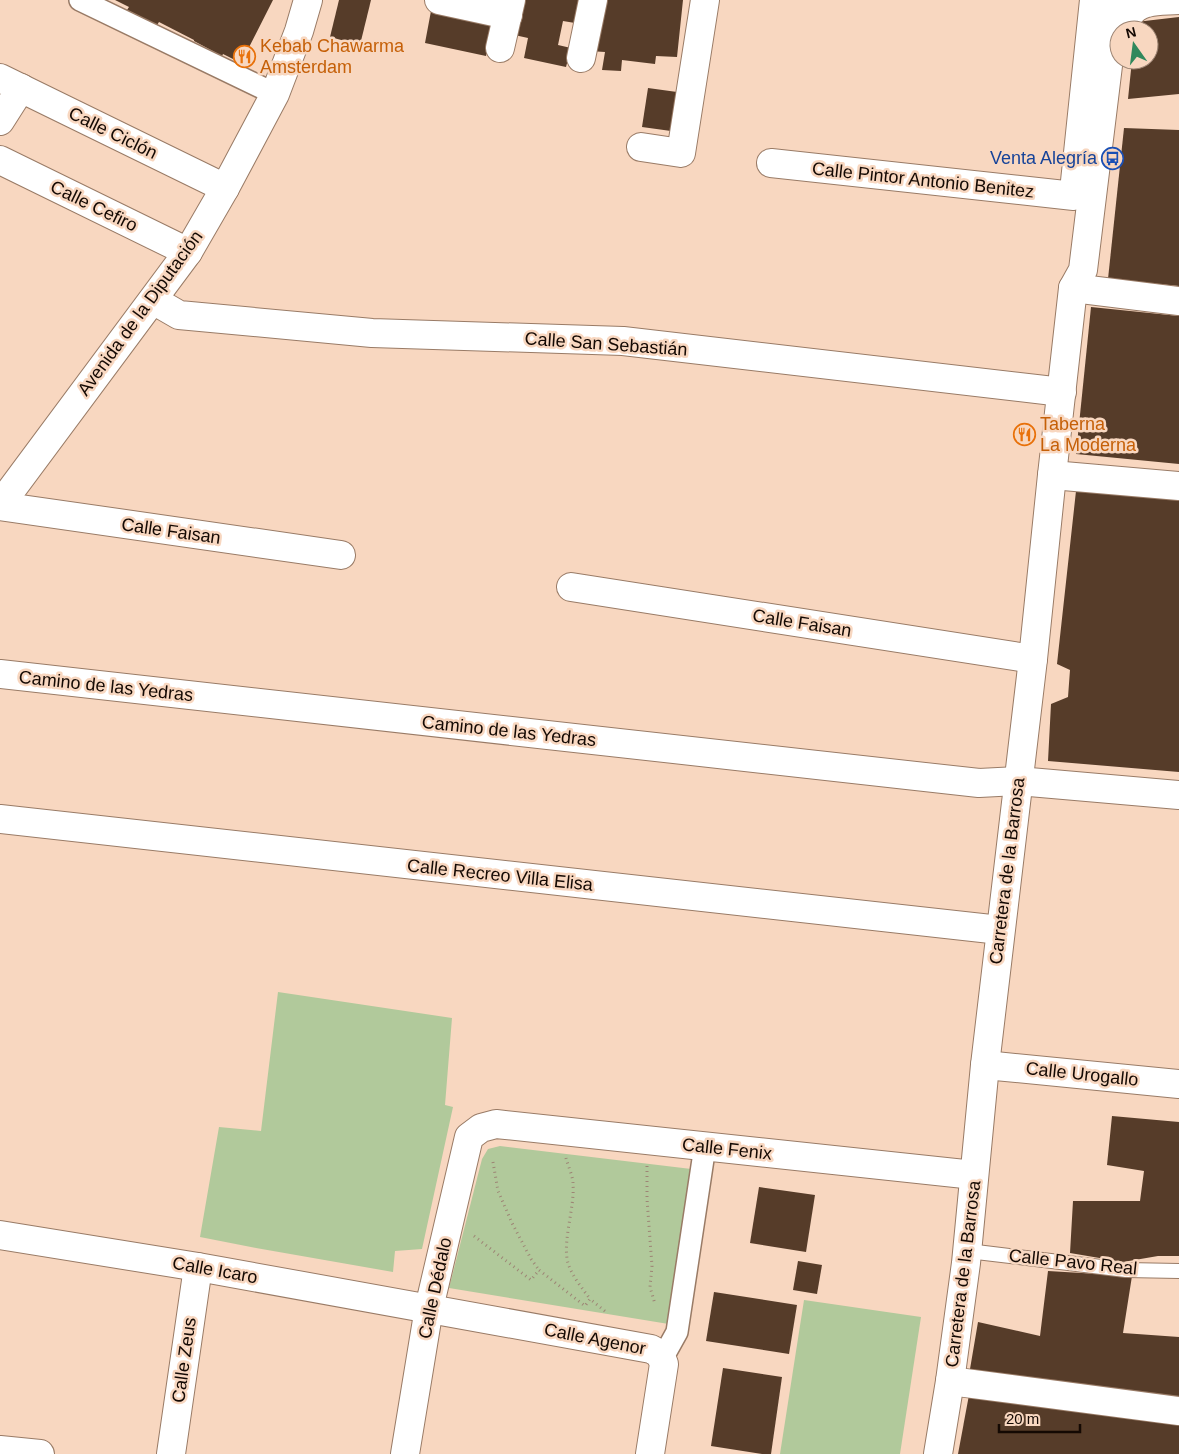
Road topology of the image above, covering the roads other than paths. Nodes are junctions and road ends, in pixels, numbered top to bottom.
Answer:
1 (80, 0) edge
2 (308, 0) edge
3 (440, 0) edge
4 (593, 0) edge
5 (705, 0) edge
6 (1094, 0) edge
7 (1116, 0) edge
8 (1179, 0) edge
9 (1143, 1) edge
10 (510, 7) edge
11 (1114, 20) edge
12 (1126, 20) edge
13 (500, 48) dead end
14 (581, 58) dead end
15 (1109, 62) edge
16 (11, 83) edge
17 (274, 94) junction
18 (0, 121) edge
19 (641, 147) dead end
20 (0, 160) edge
21 (771, 163) dead end
22 (225, 188) junction
23 (1074, 196) junction
24 (188, 252) junction
25 (1073, 288) junction
26 (153, 300) junction
27 (1179, 301) edge
28 (1062, 392) junction
29 (1052, 475) junction
30 (1179, 486) edge
31 (0, 506) edge
32 (341, 555) dead end
33 (571, 587) dead end
34 (1033, 658) junction
35 (0, 674) edge
36 (1018, 782) junction
37 (1179, 795) edge
38 (0, 819) edge
39 (1000, 930) junction
40 (984, 1065) junction
41 (1179, 1084) edge
42 (481, 1128) joint
43 (705, 1146) junction
44 (974, 1175) junction
45 (0, 1235) edge
46 (968, 1250) junction
47 (198, 1267) junction
48 (1179, 1271) edge
49 (429, 1308) junction
50 (662, 1359) junction
51 (950, 1381) junction
52 (1179, 1412) edge
53 (0, 1450) edge
54 (40, 1454) edge
55 (171, 1454) edge
56 (405, 1454) edge
57 (650, 1454) edge
58 (938, 1454) edge

1 - 17 street
2 - 17 street, Avenida de la Diputación
3 - 10 street
4 - 14 street
5 - 19 street
6 - 23 street, Carretera de la Barrosa
7 - 11 street, Carretera de la Barrosa
8 - 9 street
9 - 12 street
10 - 13 street
15 - 25 street, Carretera de la Barrosa
16 - 18 street
16 - 22 street, Calle Ciclón
17 - 22 street, Avenida de la Diputación
20 - 24 street, Calle Cefiro
21 - 23 street, Calle Pintor Antonio Benitez
22 - 24 street, Avenida de la Diputación
23 - 25 street, Carretera de la Barrosa
24 - 26 street, Avenida de la Diputación
25 - 27 street
25 - 28 street, Carretera de la Barrosa
26 - 28 street, Calle San Sebastián
26 - 31 street, Avenida de la Diputación
28 - 29 street, Carretera de la Barrosa
29 - 30 street
29 - 34 street, Carretera de la Barrosa
31 - 32 street, Calle Faisan
33 - 34 street, Calle Faisan
34 - 36 street, Carretera de la Barrosa
35 - 36 street, Camino de las Yedras
36 - 37 street, Camino de las Yedras
36 - 39 street, Carretera de la Barrosa
38 - 39 street, Calle Recreo Villa Elisa
39 - 40 street, Carretera de la Barrosa
40 - 41 street, Calle Urogallo
40 - 44 street, Carretera de la Barrosa
42 - 43 street, Calle Fenix
42 - 49 street, Calle Dédalo
43 - 44 street, Calle Fenix
43 - 50 street
44 - 46 street, Carretera de la Barrosa
45 - 47 street, Calle Icaro
46 - 48 lane, Calle Pavo Real
46 - 51 street, Carretera de la Barrosa
47 - 49 street, Calle Icaro
47 - 55 street, Calle Zeus
49 - 50 street, Calle Agenor
49 - 56 street, Calle Dédalo
50 - 57 street, Calle Agenor
51 - 52 street
51 - 58 street, Carretera de la Barrosa
53 - 54 street

